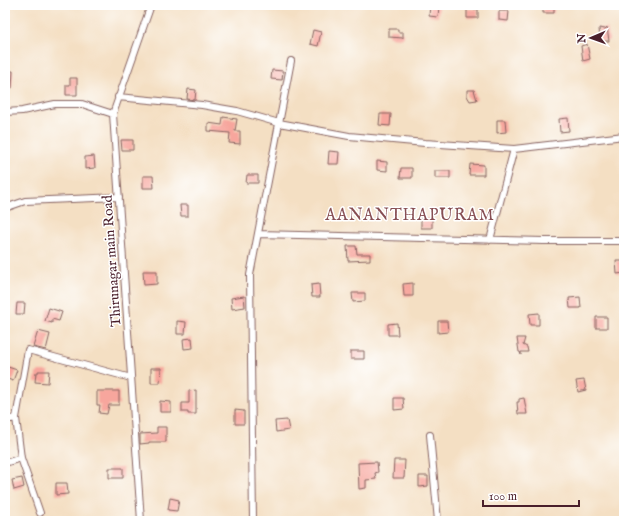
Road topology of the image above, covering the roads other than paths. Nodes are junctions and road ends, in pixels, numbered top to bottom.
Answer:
1 (151, 5) edge
2 (291, 61) dead end
3 (118, 97) junction
4 (5, 112) edge
5 (113, 114) junction
6 (279, 123) junction
7 (624, 136) edge
8 (514, 149) junction
9 (119, 197) junction
10 (5, 208) edge
11 (258, 234) junction
12 (490, 240) junction
13 (624, 241) edge
14 (131, 378) junction
15 (16, 418) junction
16 (5, 420) edge
17 (430, 435) dead end
18 (21, 458) junction
19 (5, 463) edge
20 (40, 513) dead end
21 (141, 521) edge
22 (253, 521) edge
23 (438, 521) edge

1 - 3 street, Thirunagar main Road
2 - 6 street
3 - 5 street, Thirunagar main Road
3 - 6 street
4 - 5 street
5 - 9 street, Thirunagar main Road
6 - 8 street
6 - 11 street
7 - 8 street
8 - 12 street
9 - 10 street
9 - 14 street, Thirunagar main Road
11 - 12 street
11 - 22 street
12 - 13 street
14 - 15 street
14 - 21 street, Thirunagar main Road
15 - 16 street
15 - 18 street
17 - 23 street
18 - 19 street
18 - 20 street

